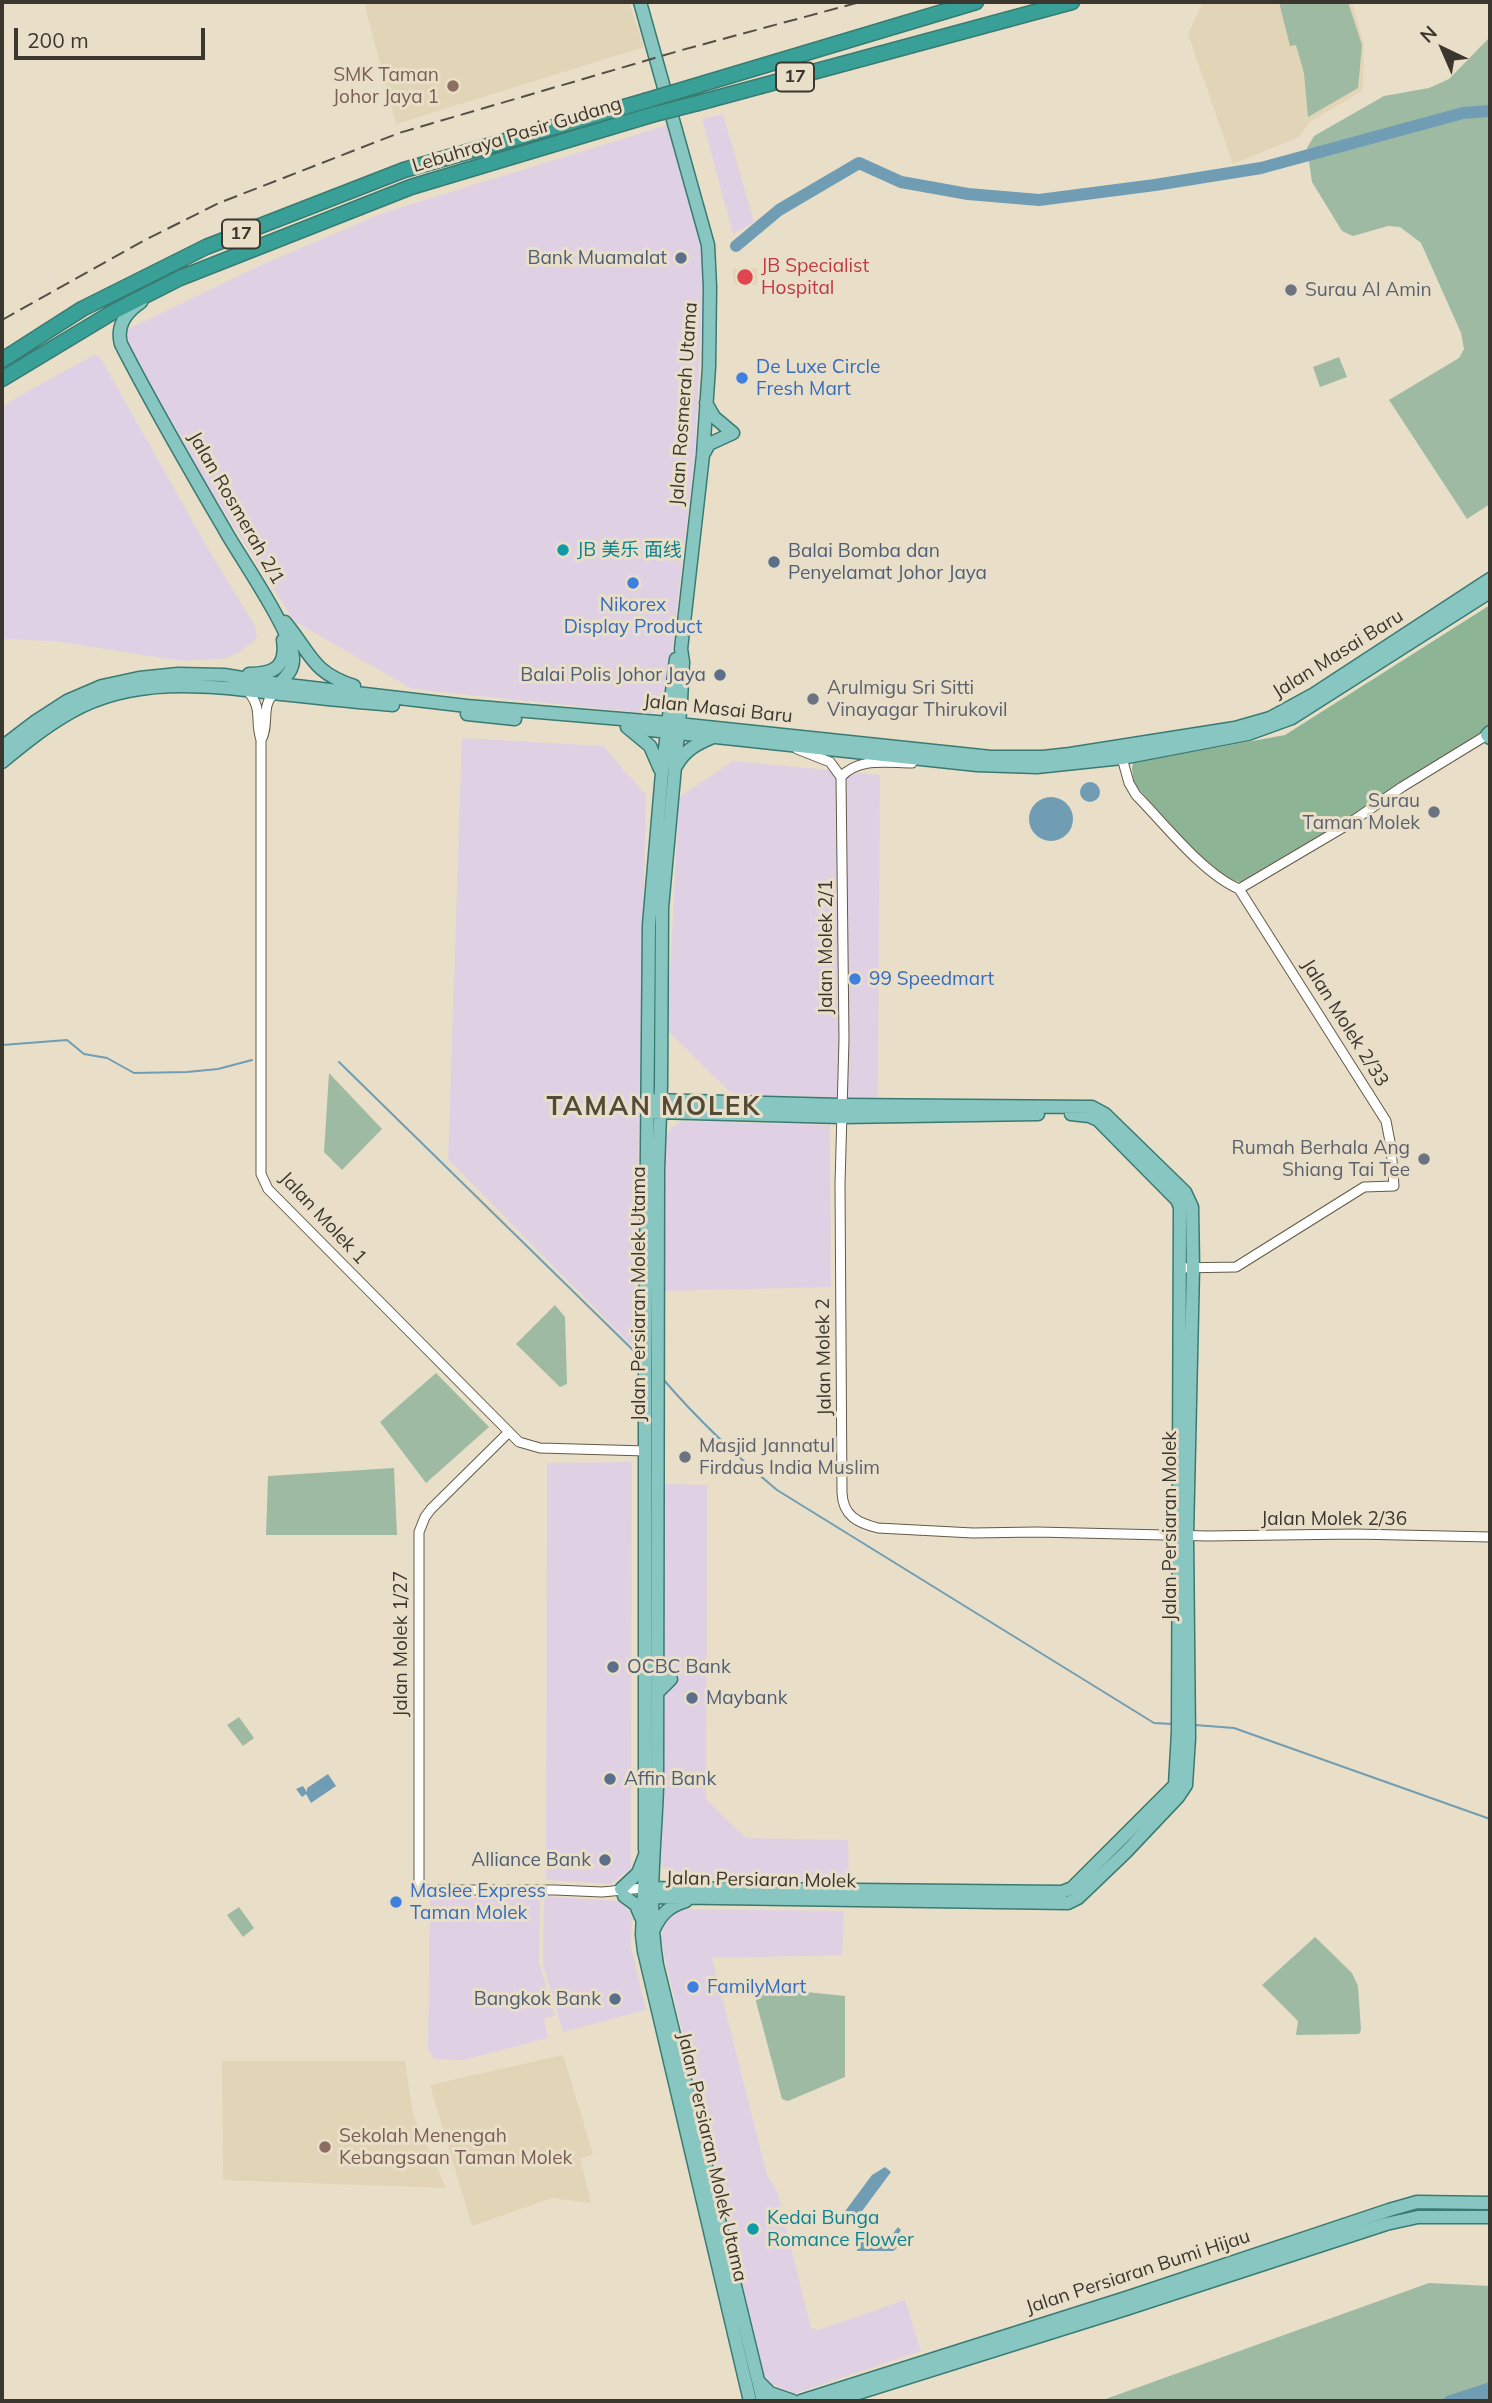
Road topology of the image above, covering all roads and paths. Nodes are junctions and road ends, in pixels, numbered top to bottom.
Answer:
1 (640, 2) edge
2 (976, 2) edge
3 (1043, 2) edge
4 (1072, 2) edge
5 (1008, 20) junction
6 (180, 278) junction
7 (82, 309) junction
8 (2, 348) edge
9 (37, 356) junction
10 (2, 360) edge
11 (2, 379) edge
12 (2, 385) edge
13 (706, 403) junction
14 (703, 455) junction
15 (1490, 579) edge
16 (257, 584) junction
17 (1490, 593) edge
18 (275, 612) junction
19 (224, 675) junction
20 (277, 688) junction
21 (247, 690) junction
22 (388, 696) junction
23 (676, 700) junction
24 (642, 721) junction
25 (626, 727) junction
26 (673, 728) junction
27 (712, 732) junction
28 (1489, 735) edge
29 (261, 740) junction
30 (783, 743) junction
31 (1140, 744) junction
32 (2, 747) edge
33 (1122, 758) junction
34 (937, 760) junction
35 (2, 762) edge
36 (667, 773) junction
37 (841, 777) junction
38 (1239, 889) junction
39 (654, 1106) junction
40 (841, 1111) junction
41 (1179, 1268) junction
42 (1193, 1268) junction
43 (508, 1433) junction
44 (646, 1451) junction
45 (1182, 1535) junction
46 (1490, 1537) edge
47 (652, 1680) junction
48 (1183, 1732) junction
49 (649, 1856) junction
50 (419, 1890) joint
51 (683, 1890) junction
52 (622, 1892) junction
53 (649, 1893) junction
54 (696, 1898) junction
55 (643, 1921) junction
56 (653, 1930) junction
57 (1490, 2203) edge
58 (1490, 2217) edge
59 (1065, 2323) junction
60 (991, 2346) junction
61 (758, 2381) junction
62 (746, 2397) edge
63 (764, 2401) edge
64 (793, 2401) edge
65 (800, 2401) edge
66 (833, 2401) edge

1 - 13 main road, Jalan Rosmerah Utama
2 - 7 highway, Lebuhraya Pasir Gudang / 17, bridge
3 - 5 highway
4 - 5 highway, Lebuhraya Pasir Gudang / 17
5 - 6 highway, Lebuhraya Pasir Gudang / 17, bridge
6 - 9 highway, Lebuhraya Pasir Gudang / 17
6 - 16 main road, Jalan Rosmerah 2/1
7 - 8 highway
7 - 10 highway, Lebuhraya Pasir Gudang / 17
9 - 11 highway, Lebuhraya Pasir Gudang / 17
9 - 12 highway
13 - 14 main road, Jalan Rosmerah Utama
13 - 14 main road
14 - 23 main road, Jalan Rosmerah Utama
15 - 31 main road, Jalan Masai Baru
16 - 18 main road, Jalan Rosmerah 2/1
16 - 19 main road
17 - 33 main road, Jalan Masai Baru
18 - 20 main road, Jalan Rosmerah 2/1
18 - 22 main road
19 - 20 main road, Jalan Masai Baru
19 - 32 main road, Jalan Masai Baru
20 - 21 main road, Jalan Masai Baru
20 - 22 main road, Jalan Masai Baru
20 - 25 main road, Jalan Masai Baru
20 - 29 street, Jalan Molek 1
21 - 29 street, Jalan Molek 1
21 - 35 main road, Jalan Masai Baru
22 - 24 main road, Jalan Masai Baru
23 - 24 main road
23 - 26 main road, Jalan Rosmerah Utama
23 - 27 main road
24 - 26 main road, Jalan Masai Baru
25 - 26 main road, Jalan Masai Baru
25 - 36 main road
26 - 27 main road, Jalan Masai Baru
26 - 36 main road, Jalan Persiaran Molek Utama
27 - 30 main road, Jalan Masai Baru
27 - 31 main road, Jalan Masai Baru
27 - 36 main road
28 - 38 street
29 - 43 street, Jalan Molek 1
30 - 34 main road, Jalan Masai Baru
30 - 37 street
31 - 33 main road
33 - 34 main road, Jalan Masai Baru
33 - 38 street
34 - 37 street
36 - 39 main road, Jalan Persiaran Molek Utama
37 - 40 street, Jalan Molek 2/1
38 - 42 street, Jalan Molek 2/33
39 - 40 main road, Jalan Persiaran Molek
39 - 44 main road, Jalan Persiaran Molek Utama
39 - 47 main road, Jalan Persiaran Molek Utama
40 - 41 main road, Jalan Persiaran Molek
40 - 42 main road, Jalan Persiaran Molek
40 - 45 street, Jalan Molek 2
41 - 42 street
41 - 45 main road, Jalan Persiaran Molek
42 - 45 main road, Jalan Persiaran Molek
43 - 44 street, Jalan Molek 1
43 - 50 street, Jalan Molek 1/27
44 - 47 main road, Jalan Persiaran Molek Utama
45 - 46 street, Jalan Molek 2/36
45 - 48 main road, Jalan Persiaran Molek
47 - 49 main road, Jalan Persiaran Molek Utama
48 - 51 main road, Jalan Persiaran Molek
48 - 54 main road, Jalan Persiaran Molek
49 - 51 main road
49 - 52 main road
49 - 53 main road, Jalan Persiaran Molek Utama
50 - 52 street, Jalan Persiaran Molek
51 - 53 main road, Jalan Persiaran Molek
52 - 53 street, Jalan Persiaran Molek
52 - 55 main road
53 - 54 main road, Jalan Persiaran Molek
53 - 55 main road, Jalan Persiaran Molek Utama
53 - 56 main road, Jalan Persiaran Molek Utama
54 - 56 main road
55 - 62 main road, Jalan Persiaran Molek Utama
56 - 61 main road, Jalan Persiaran Molek Utama
57 - 59 main road, Jalan Persiaran Bumi Hijau
58 - 59 main road, Jalan Persiaran Bumi Hijau
59 - 60 main road, Jalan Persiaran Bumi Hijau
60 - 65 main road, Jalan Persiaran Bumi Hijau
60 - 66 main road, Jalan Persiaran Bumi Hijau
61 - 63 main road, Jalan Persiaran Molek Utama
61 - 64 main road

